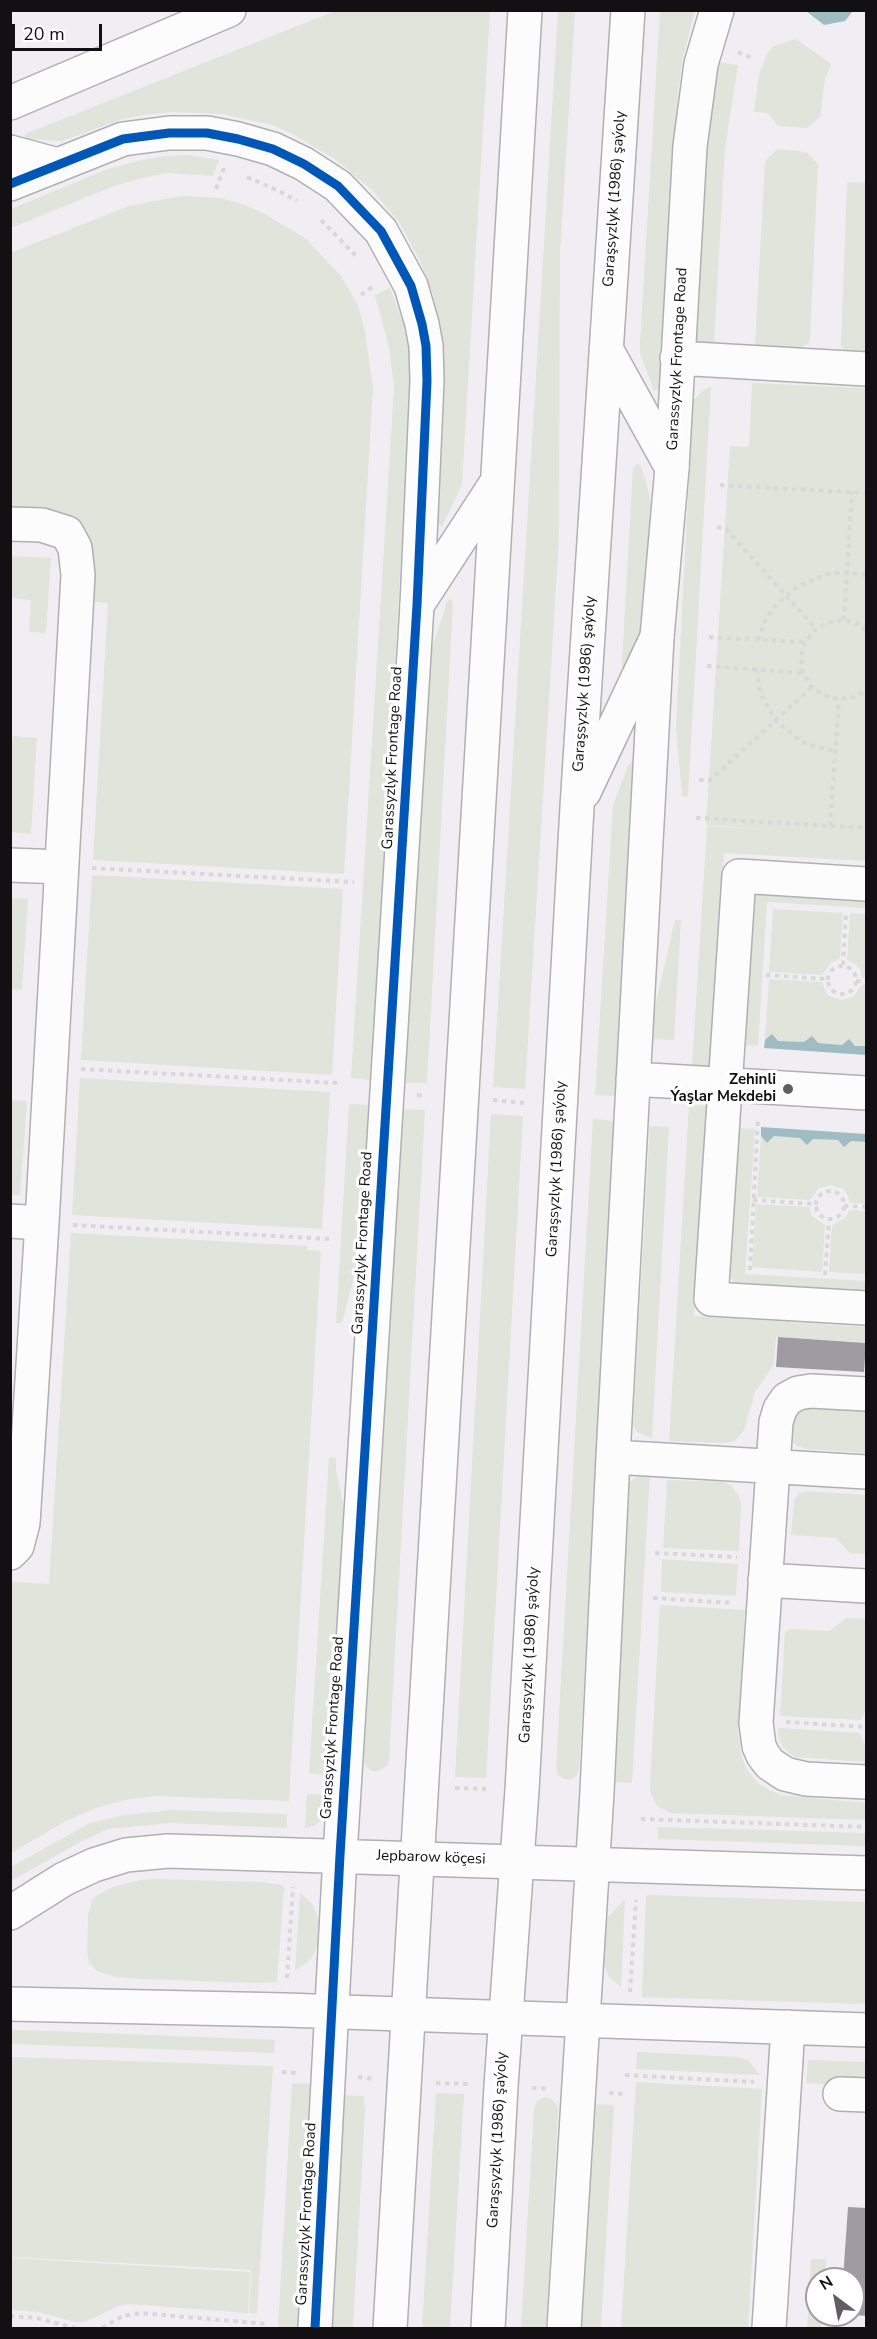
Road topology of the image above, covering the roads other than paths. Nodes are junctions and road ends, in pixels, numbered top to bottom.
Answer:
1 (229, 10) edge
2 (525, 10) edge
3 (628, 10) edge
4 (717, 10) edge
5 (10, 103) edge
6 (10, 152) edge
7 (58, 165) junction
8 (10, 184) edge
9 (606, 349) junction
10 (677, 358) junction
11 (867, 369) edge
12 (672, 468) junction
13 (498, 481) junction
14 (10, 524) edge
15 (417, 605) junction
16 (657, 637) junction
17 (577, 807) junction
18 (10, 865) edge
19 (62, 867) junction
20 (867, 884) edge
21 (633, 1079) junction
22 (725, 1084) junction
23 (867, 1093) edge
24 (10, 1221) edge
25 (42, 1223) junction
26 (867, 1308) edge
27 (867, 1394) edge
28 (613, 1457) junction
29 (772, 1467) junction
30 (867, 1472) edge
31 (10, 1553) edge
32 (754, 1569) junction
33 (867, 1587) edge
34 (867, 1782) edge
35 (340, 1855) junction
36 (417, 1858) junction
37 (517, 1862) junction
38 (593, 1865) junction
39 (867, 1873) edge
40 (10, 1913) edge
41 (10, 2004) edge
42 (333, 2012) junction
43 (408, 2015) junction
44 (506, 2018) junction
45 (582, 2020) junction
46 (788, 2027) junction
47 (867, 2030) edge
48 (315, 2328) edge
49 (390, 2328) edge
50 (488, 2328) edge
51 (564, 2328) edge
52 (769, 2328) edge

1 - 5 street
2 - 13 street
3 - 9 street, Garaşsyzlyk (1986) şaýoly
4 - 10 street, Garassyzlyk Frontage Road
6 - 7 street
7 - 8 street, Garassyzlyk Frontage Road
7 - 15 street, Garassyzlyk Frontage Road
9 - 12 street
9 - 17 street, Garaşsyzlyk (1986) şaýoly
10 - 11 street
10 - 12 street, Garassyzlyk Frontage Road
12 - 16 street, Garassyzlyk Frontage Road
13 - 15 street
13 - 36 street
14 - 19 street
15 - 35 street, Garassyzlyk Frontage Road
16 - 17 street
16 - 21 street, Garassyzlyk Frontage Road
17 - 37 street, Garaşsyzlyk (1986) şaýoly
18 - 19 street
19 - 25 street
20 - 22 street
21 - 22 street
21 - 28 street, Garassyzlyk Frontage Road
22 - 23 street
22 - 26 street
24 - 25 street
25 - 31 street
27 - 29 street
28 - 29 street
28 - 38 street, Garassyzlyk Frontage Road
29 - 30 street
29 - 32 street
32 - 33 street
32 - 34 street
35 - 36 street, Jepbarow köçesi
35 - 40 street, Jepbarow köçesi
35 - 42 street, Garassyzlyk Frontage Road
36 - 37 street, Jepbarow köçesi
36 - 43 street
37 - 38 street, Jepbarow köçesi
37 - 44 street, Garaşsyzlyk (1986) şaýoly
38 - 39 street, Jepbarow köçesi
38 - 45 street, Garassyzlyk Frontage Road
41 - 42 street
42 - 43 street
42 - 48 street, Garassyzlyk Frontage Road
43 - 44 street
43 - 49 street
44 - 45 street
44 - 50 street, Garaşsyzlyk (1986) şaýoly
45 - 46 street
45 - 51 street, Garassyzlyk Frontage Road
46 - 47 street
46 - 52 street

